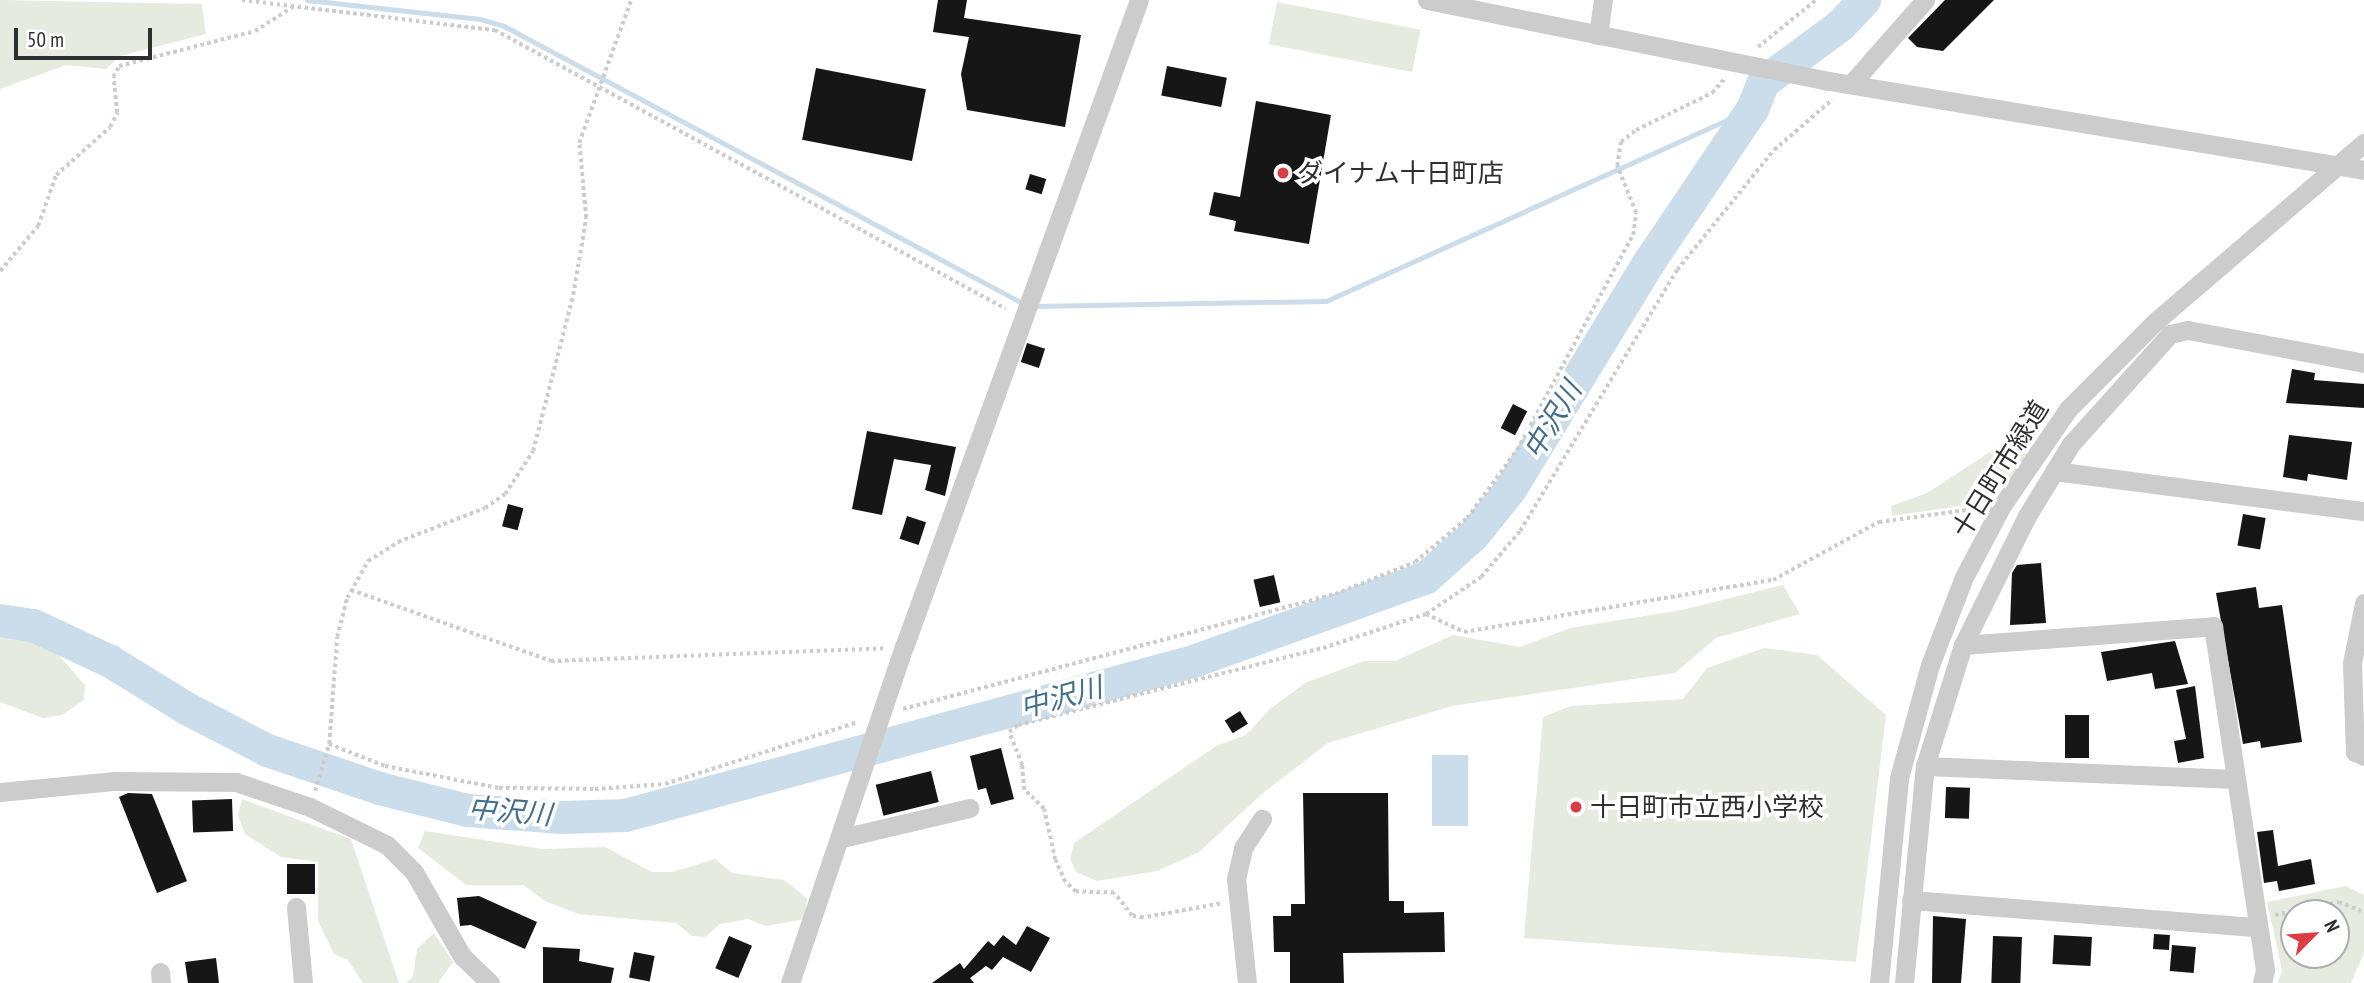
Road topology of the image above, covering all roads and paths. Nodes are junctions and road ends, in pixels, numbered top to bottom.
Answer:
1 (242, 0) edge
2 (631, 0) edge
3 (1139, 0) edge
4 (1427, 0) edge
5 (1603, 0) edge
6 (1816, 0) edge
7 (1925, 0) edge
8 (1457, 3) edge
9 (294, 6) junction
10 (1598, 35) junction
11 (1746, 65) junction
12 (1851, 84) junction
13 (599, 86) junction
14 (2364, 143) edge
15 (2341, 165) junction
16 (2364, 170) edge
17 (0, 271) edge
18 (1024, 318) junction
19 (2364, 363) edge
20 (2053, 471) junction
21 (2001, 507) junction
22 (2364, 511) edge
23 (352, 590) junction
24 (2364, 603) edge
25 (1426, 614) junction
26 (1963, 645) junction
27 (904, 647) junction
28 (880, 721) junction
29 (329, 744) junction
30 (2364, 756) edge
31 (1925, 766) junction
32 (2236, 779) junction
33 (0, 792) edge
34 (310, 807) junction
35 (970, 808) dead end
36 (1262, 819) dead end
37 (842, 838) junction
38 (1911, 900) junction
39 (1237, 901) junction
40 (296, 906) dead end
41 (2364, 912) edge
42 (2256, 923) junction
43 (303, 983) edge
44 (490, 983) edge
45 (790, 983) edge
46 (1247, 983) edge
47 (1878, 983) edge
48 (1905, 983) edge
49 (2262, 983) edge

1 - 9 path
2 - 13 path
3 - 18 street
4 - 8 street
5 - 10 street
6 - 11 path
7 - 12 street
8 - 10 street
9 - 13 path
9 - 17 path
10 - 11 street
11 - 12 street
11 - 28 path
12 - 15 street
12 - 25 path
13 - 18 path
13 - 23 path
14 - 15 street, 十日町市緑道
15 - 16 street
15 - 21 street, 十日町市緑道
18 - 27 street
19 - 20 street
20 - 22 street
20 - 26 street
21 - 25 path
21 - 47 street, 十日町市緑道
23 - 27 path
23 - 29 path
24 - 30 street
25 - 39 path
26 - 31 street
26 - 32 street
27 - 28 street
28 - 29 path
28 - 37 street
29 - 34 path
31 - 32 street
31 - 38 street
32 - 42 street
33 - 34 street
34 - 44 street
35 - 37 street
36 - 39 street
37 - 45 street
38 - 42 street
38 - 48 street
39 - 46 street
40 - 43 street
41 - 42 path
42 - 49 street

